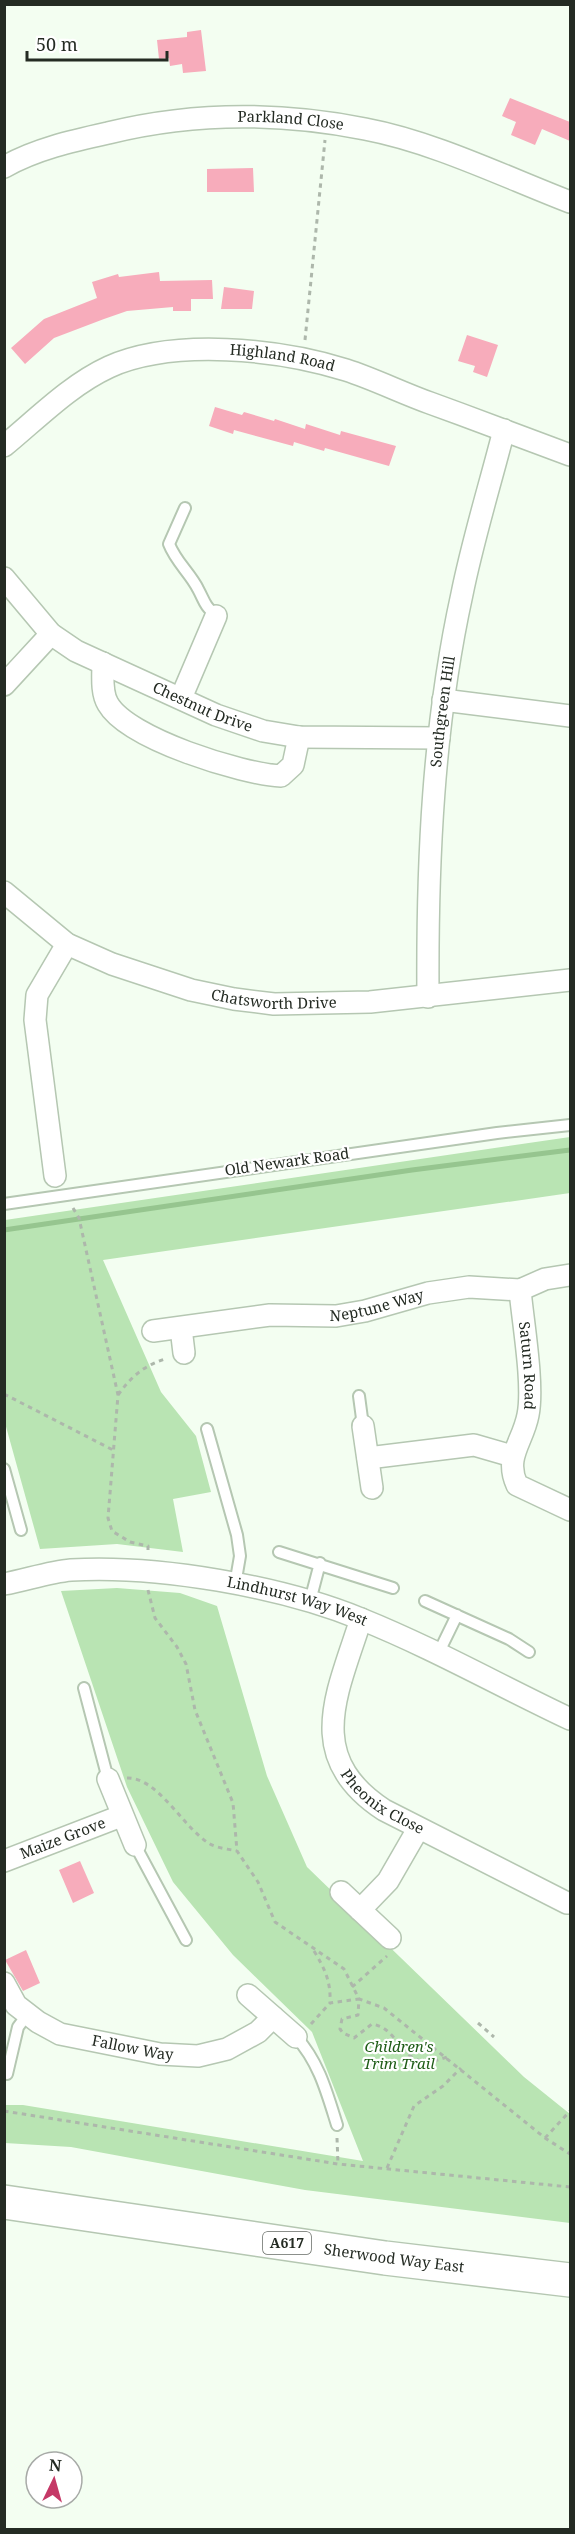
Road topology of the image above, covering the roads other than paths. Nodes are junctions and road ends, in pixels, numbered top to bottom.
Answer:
1 (4, 167) edge
2 (570, 202) edge
3 (504, 430) junction
4 (4, 446) edge
5 (570, 455) edge
6 (184, 508) dead end
7 (4, 578) edge
8 (216, 616) joint
9 (51, 634) junction
10 (103, 663) junction
11 (4, 685) edge
12 (181, 698) junction
13 (443, 700) junction
14 (570, 716) edge
15 (299, 736) junction
16 (439, 738) junction
17 (4, 892) edge
18 (68, 944) junction
19 (570, 980) edge
20 (428, 997) junction
21 (570, 1125) edge
22 (60, 1185) junction
23 (4, 1204) edge
24 (570, 1275) edge
25 (519, 1290) junction
26 (182, 1328) junction
27 (153, 1330) dead end
28 (184, 1353) road end
29 (359, 1396) dead end
30 (363, 1426) joint
31 (207, 1429) dead end
32 (512, 1456) junction
33 (368, 1458) junction
34 (4, 1468) edge
35 (372, 1488) dead end
36 (570, 1510) edge
37 (21, 1530) dead end
38 (279, 1552) dead end
39 (320, 1563) junction
40 (4, 1584) edge
41 (235, 1585) junction
42 (393, 1588) dead end
43 (310, 1601) junction
44 (425, 1601) dead end
45 (457, 1616) junction
46 (361, 1619) junction
47 (529, 1652) dead end
48 (438, 1654) junction
49 (84, 1688) dead end
50 (570, 1719) edge
51 (108, 1779) joint
52 (120, 1816) junction
53 (418, 1829) junction
54 (135, 1845) joint
55 (4, 1861) edge
56 (341, 1892) dead end
57 (567, 1903) dead end
58 (360, 1910) junction
59 (186, 1940) dead end
60 (390, 1946) road end
61 (4, 1983) edge
62 (248, 1995) dead end
63 (27, 2015) junction
64 (273, 2018) junction
65 (297, 2037) joint
66 (7, 2074) dead end
67 (337, 2124) road end
68 (4, 2202) edge
69 (570, 2280) edge

1 - 2 street, Parkland Close
3 - 4 street, Highland Road
3 - 5 street, Highland Road
3 - 13 street, Southgreen Hill
6 - 8 lane
7 - 9 street, Chestnut Drive
8 - 12 street
9 - 10 street, Chestnut Drive
9 - 11 street
10 - 12 street, Chestnut Drive
10 - 15 street
12 - 15 street, Chestnut Drive
13 - 14 street
13 - 16 street, Southgreen Hill
15 - 16 street, Chestnut Drive
16 - 20 street, Southgreen Hill
17 - 18 street, Chatsworth Drive
18 - 20 street, Chatsworth Drive
18 - 22 street
19 - 20 street, Chatsworth Drive
21 - 22 lane, Old Newark Road
22 - 23 lane, Old Newark Road
24 - 25 street, Neptune Way
25 - 26 street, Neptune Way
25 - 32 street, Saturn Road
26 - 27 street, Neptune Way
26 - 28 street
29 - 30 lane
30 - 33 street
31 - 41 lane
32 - 33 street
32 - 36 street
33 - 35 street
34 - 37 lane
38 - 39 lane
39 - 42 lane
39 - 43 lane
40 - 41 street, Lindhurst Way West
41 - 43 street, Lindhurst Way West
43 - 46 street, Lindhurst Way West
44 - 45 lane
45 - 47 lane
45 - 48 lane
46 - 48 street, Lindhurst Way West
46 - 53 street, Pheonix Close
48 - 50 street, Lindhurst Way West
49 - 51 lane
51 - 52 street, Maize Grove
52 - 54 street, Maize Grove
52 - 55 street, Maize Grove
53 - 57 street, Pheonix Close
53 - 58 street
54 - 59 lane
56 - 58 street
58 - 60 street
61 - 63 street, Fallow Way
62 - 64 street
63 - 64 street, Fallow Way
63 - 66 lane
64 - 65 street
65 - 67 lane
68 - 69 highway, Sherwood Way East / A617

